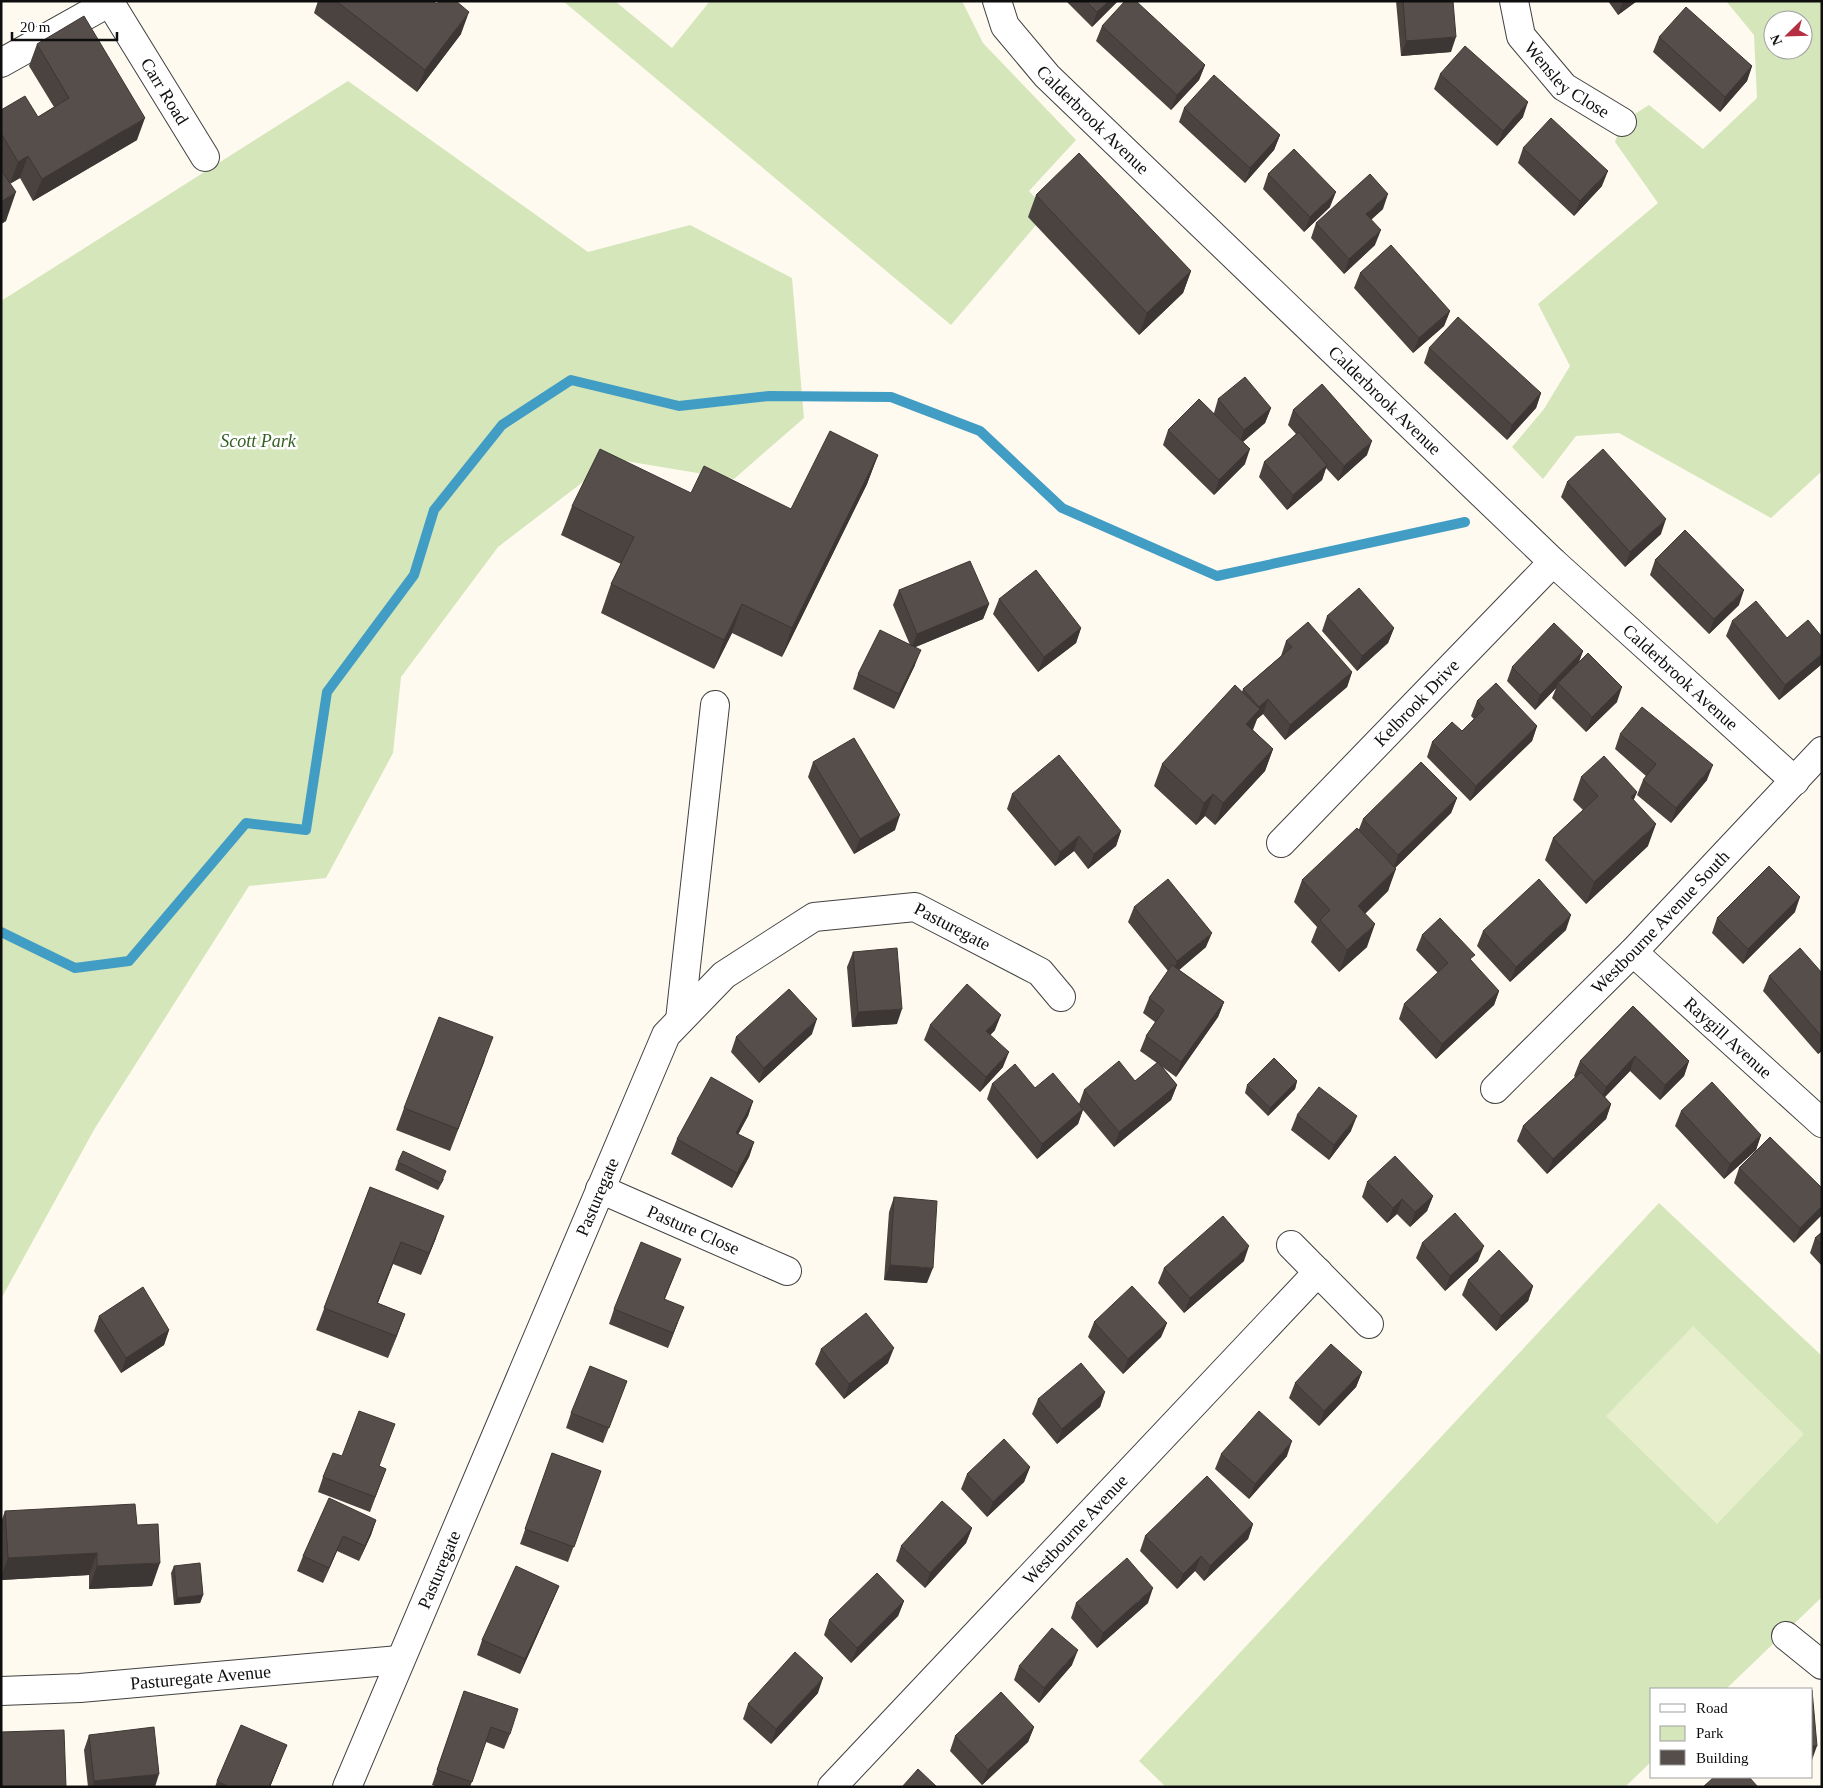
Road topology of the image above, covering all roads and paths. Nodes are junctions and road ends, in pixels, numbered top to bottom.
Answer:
1 (997, 1) edge
2 (1514, 1) edge
3 (109, 2) edge
4 (1, 63) edge
5 (1622, 122) dead end
6 (205, 157) dead end
7 (1553, 562) junction
8 (715, 705) dead end
9 (1822, 751) edge
10 (1795, 781) junction
11 (1281, 843) dead end
12 (1633, 952) junction
13 (1061, 997) dead end
14 (680, 1020) junction
15 (1495, 1089) dead end
16 (1822, 1123) edge
17 (600, 1189) junction
18 (1291, 1245) dead end
19 (788, 1271) dead end
20 (1318, 1272) junction
21 (1369, 1324) dead end
22 (1786, 1636) dead end
23 (399, 1660) junction
24 (1822, 1665) edge
25 (1, 1691) edge
26 (347, 1787) edge
27 (832, 1787) edge

1 - 7 street, Calderbrook Avenue
2 - 5 street, Wensley Close
3 - 4 street
3 - 6 street, Carr Road
7 - 10 street, Calderbrook Avenue
7 - 11 street, Kelbrook Drive
8 - 14 street
9 - 10 street, Westbourne Avenue South
10 - 12 street, Westbourne Avenue South
12 - 15 street, Westbourne Avenue South
12 - 16 street, Raygill Avenue
13 - 14 street, Pasturegate
14 - 17 street, Pasturegate
17 - 19 street, Pasture Close
17 - 23 street, Pasturegate
18 - 20 street
20 - 21 street
20 - 27 street, Westbourne Avenue
22 - 24 street
23 - 25 street, Pasturegate Avenue
23 - 26 street, Pasturegate

